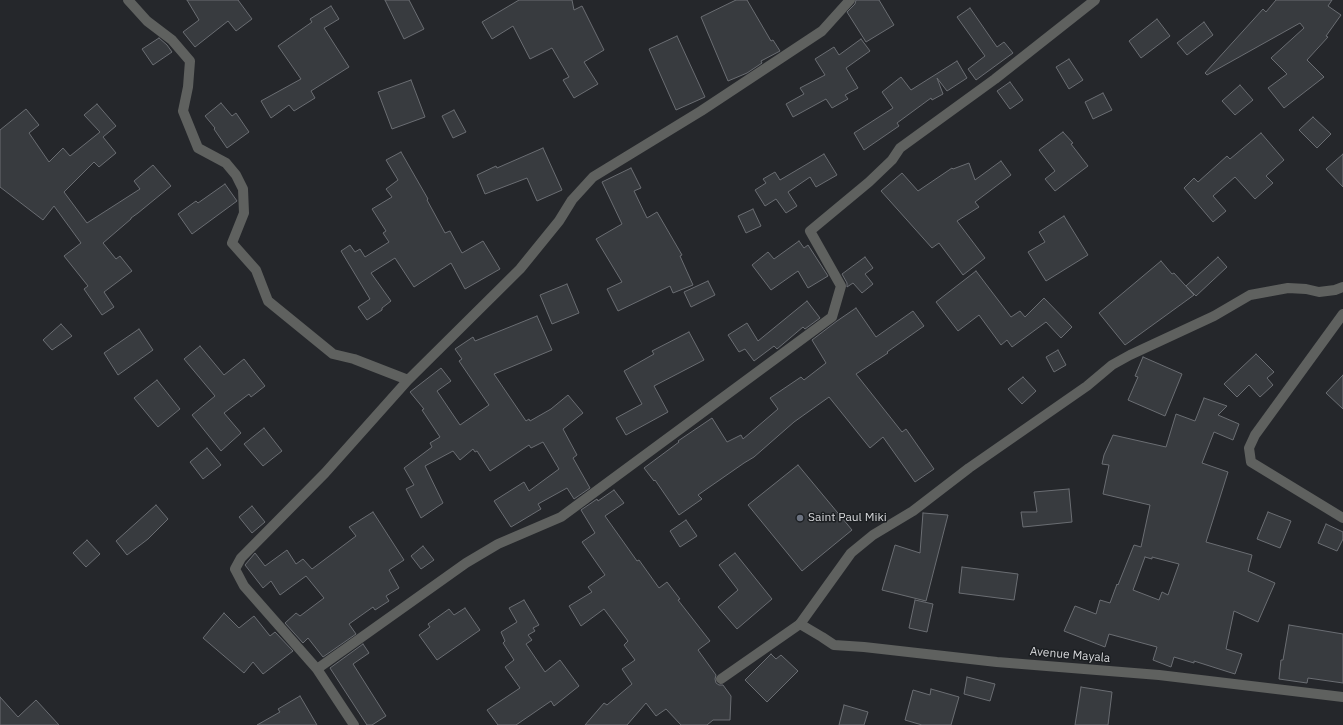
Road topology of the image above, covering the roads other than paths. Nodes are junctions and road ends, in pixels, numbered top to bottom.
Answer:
1 (128, 0) edge
2 (850, 0) edge
3 (1095, 0) edge
4 (1343, 287) edge
5 (1343, 314) edge
6 (408, 380) junction
7 (1343, 518) edge
8 (800, 624) junction
9 (317, 669) junction
10 (721, 679) dead end
11 (1343, 698) edge
12 (354, 725) edge

1 - 6 street
2 - 6 street
3 - 9 street
4 - 8 street
5 - 7 street
6 - 9 street
8 - 10 street
8 - 11 street, Avenue Mayala
9 - 12 street

